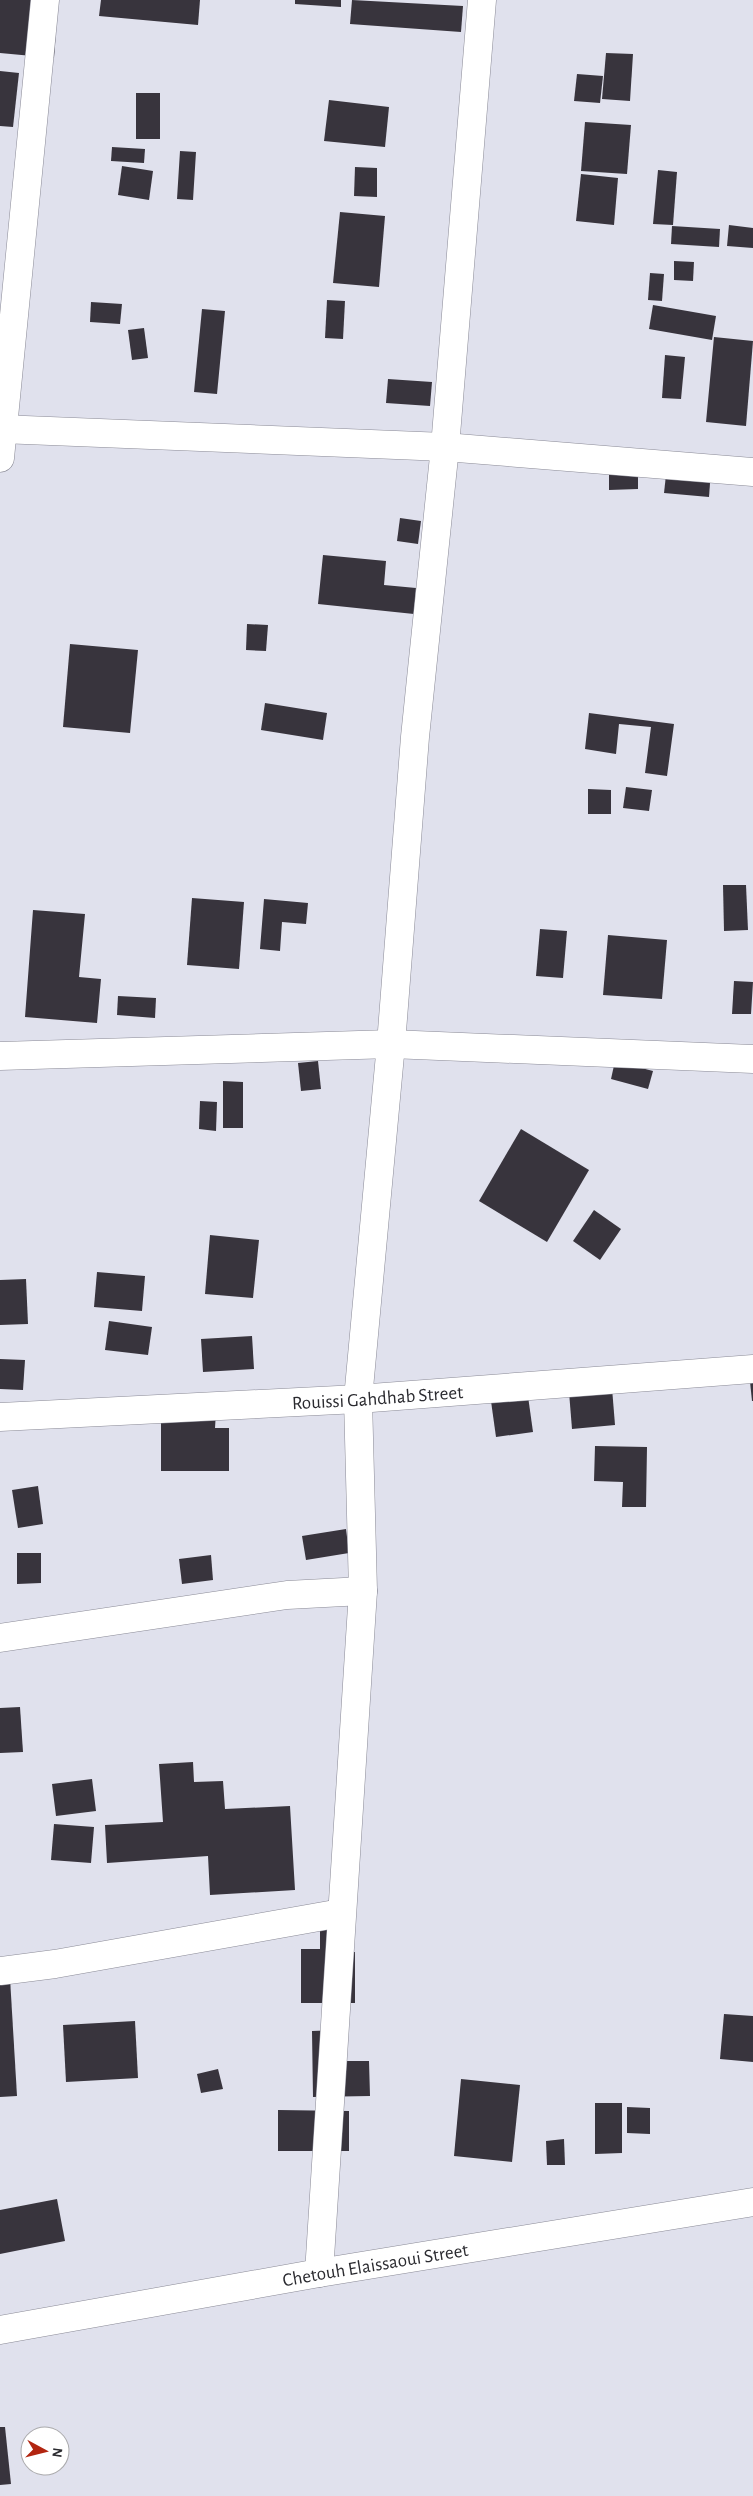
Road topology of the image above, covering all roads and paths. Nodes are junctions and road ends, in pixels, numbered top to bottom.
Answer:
1 (46, 0) edge
2 (482, 0) edge
3 (1, 430) edge
4 (445, 447) junction
5 (0, 458) edge
6 (753, 472) edge
7 (391, 1044) junction
8 (0, 1056) edge
9 (753, 1059) edge
10 (753, 1369) edge
11 (358, 1399) junction
12 (0, 1417) edge
13 (363, 1591) junction
14 (0, 1638) edge
15 (341, 1913) junction
16 (0, 1971) edge
17 (753, 2202) edge
18 (319, 2274) junction
19 (0, 2330) edge

1 - 3 street
2 - 4 street
3 - 4 street
3 - 5 street
4 - 6 street
4 - 7 street
7 - 8 street
7 - 9 street
7 - 11 street
10 - 11 street, Rouissi Gahdhab Street
11 - 12 street, Rouissi Gahdhab Street
11 - 13 street
13 - 14 street
13 - 15 street
15 - 16 street
15 - 18 street
17 - 18 street, Chetouh Elaissaoui Street
18 - 19 street, Chetouh Elaissaoui Street

